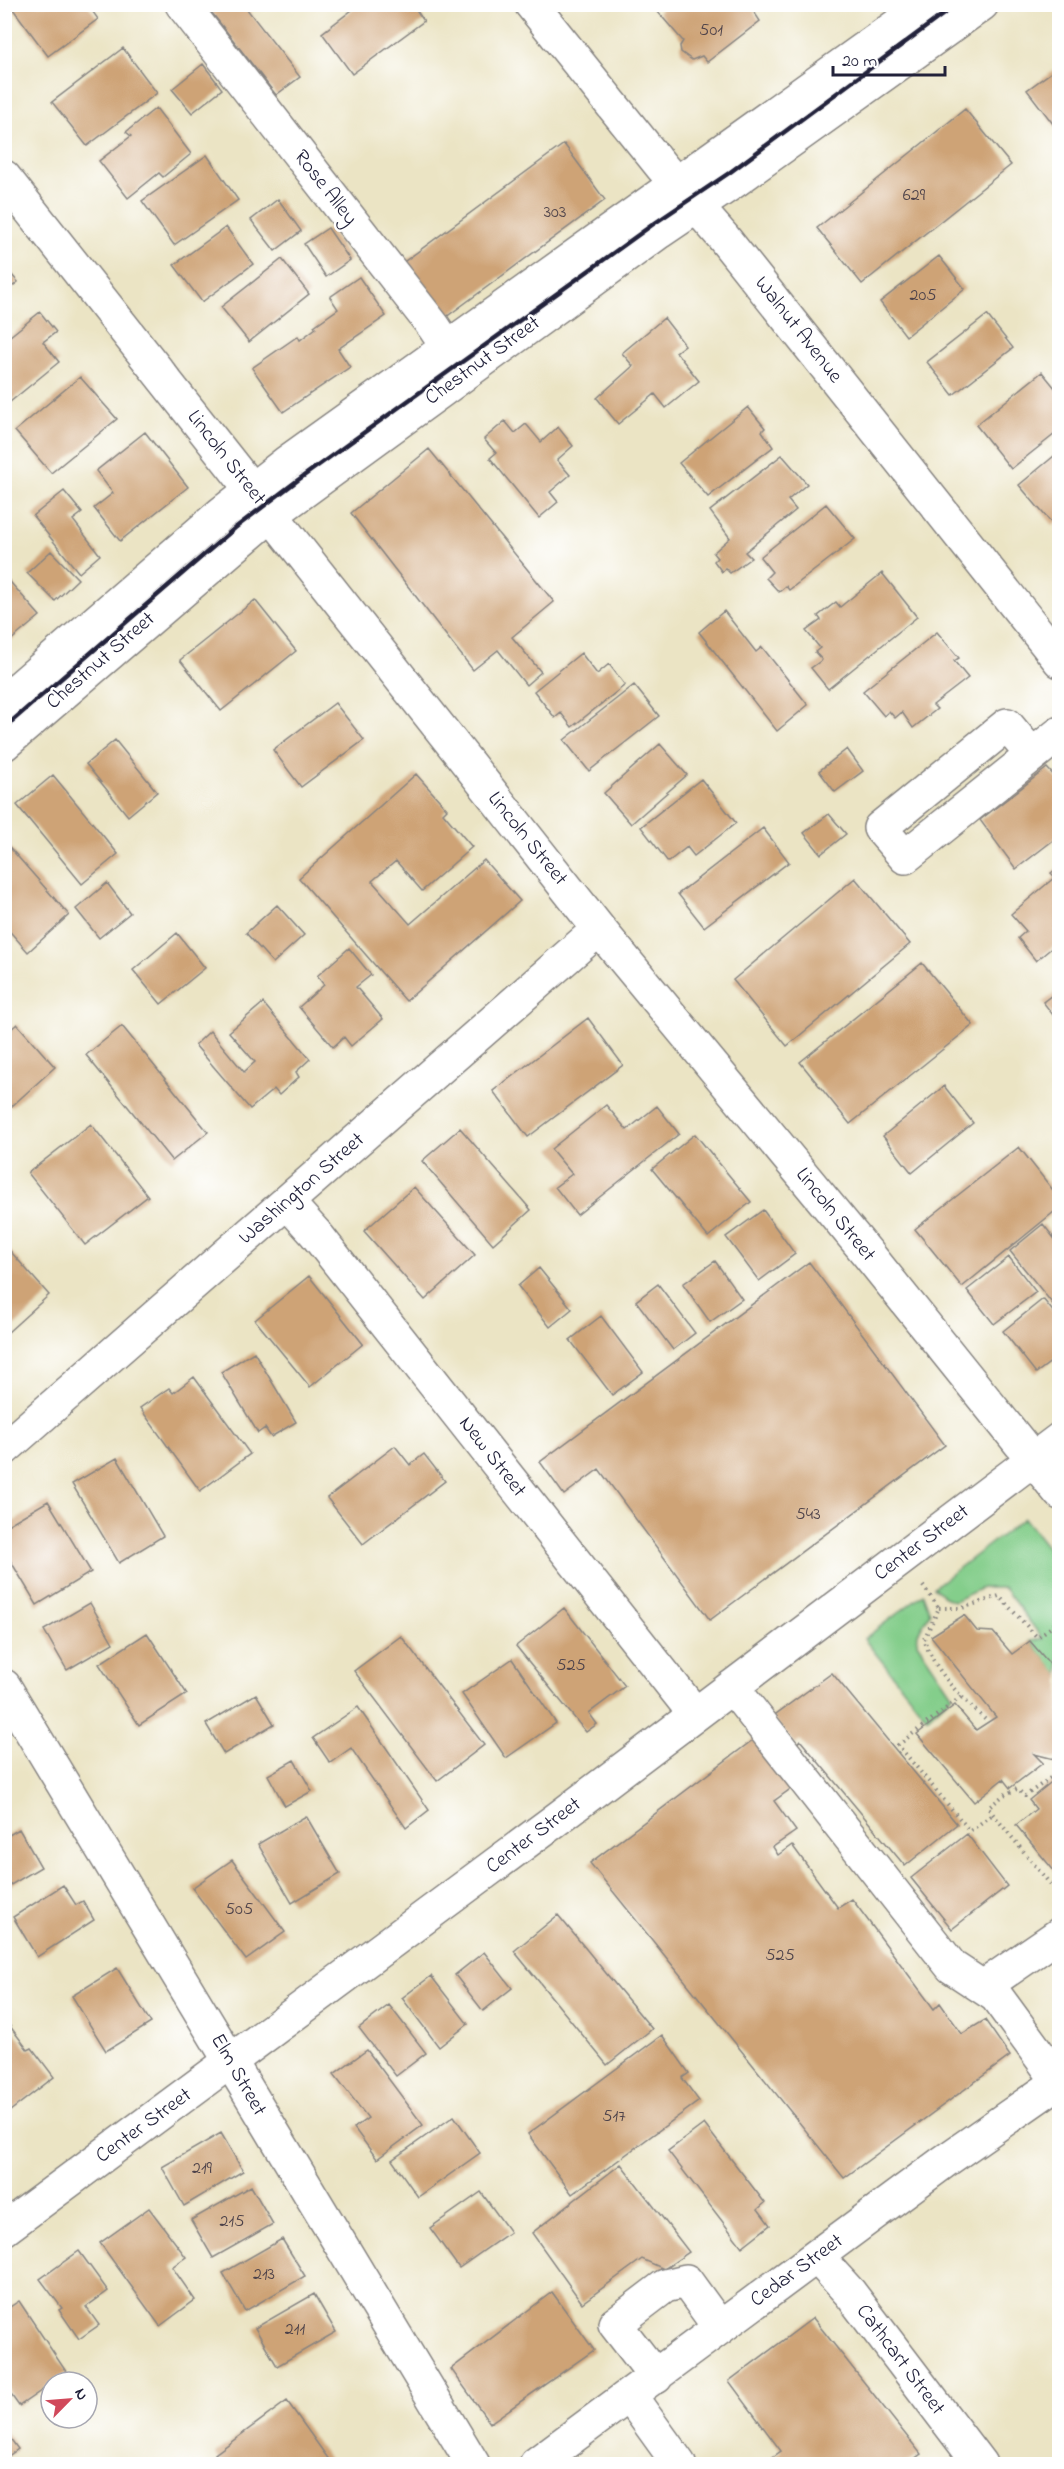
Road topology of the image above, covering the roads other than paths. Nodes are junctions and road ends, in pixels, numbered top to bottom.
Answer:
1 (182, 4) edge
2 (531, 4) edge
3 (927, 4) edge
4 (982, 4) edge
5 (4, 177) edge
6 (686, 196) junction
7 (446, 347) junction
8 (465, 374) junction
9 (262, 504) junction
10 (1059, 661) edge
11 (4, 701) edge
12 (1059, 733) edge
13 (4, 744) edge
14 (1032, 755) dead end
15 (599, 929) junction
16 (287, 1202) junction
17 (1059, 1438) edge
18 (4, 1449) edge
19 (1032, 1461) junction
20 (1059, 1493) edge
21 (4, 1686) edge
22 (732, 1687) junction
23 (695, 1714) junction
24 (1059, 1934) edge
25 (982, 1987) junction
26 (230, 2062) junction
27 (1059, 2081) edge
28 (4, 2229) edge
29 (817, 2257) junction
30 (720, 2328) junction
31 (643, 2386) junction
32 (473, 2464) edge
33 (536, 2464) edge
34 (679, 2464) edge
35 (980, 2464) edge

1 - 7 street, Rose Alley
2 - 6 street, Walnut Avenue
3 - 6 street, Chestnut Street
4 - 6 street, Chestnut Street
5 - 9 street, Lincoln Street
6 - 7 street, Chestnut Street
6 - 8 street, Chestnut Street
6 - 10 street, Walnut Avenue
7 - 8 street, Rose Alley
7 - 9 street, Chestnut Street
8 - 9 street, Chestnut Street
9 - 11 street, Chestnut Street
9 - 13 street, Chestnut Street
9 - 15 street, Lincoln Street
12 - 14 street
15 - 16 street, Washington Street
15 - 19 street, Lincoln Street
16 - 18 street, Washington Street
16 - 23 street, New Street
17 - 19 street, Center Street
19 - 20 street, Lincoln Street
19 - 22 street, Center Street
21 - 26 street, Elm Street
22 - 23 street, Center Street
22 - 25 street
23 - 26 street, Center Street
24 - 25 street
25 - 27 street
26 - 28 street, Center Street
26 - 32 street, Elm Street
27 - 29 street, Cedar Street
29 - 30 street, Cedar Street
29 - 35 street, Cathcart Street
30 - 31 street, Cedar Street
30 - 31 street
31 - 33 street, Cedar Street
31 - 34 street

